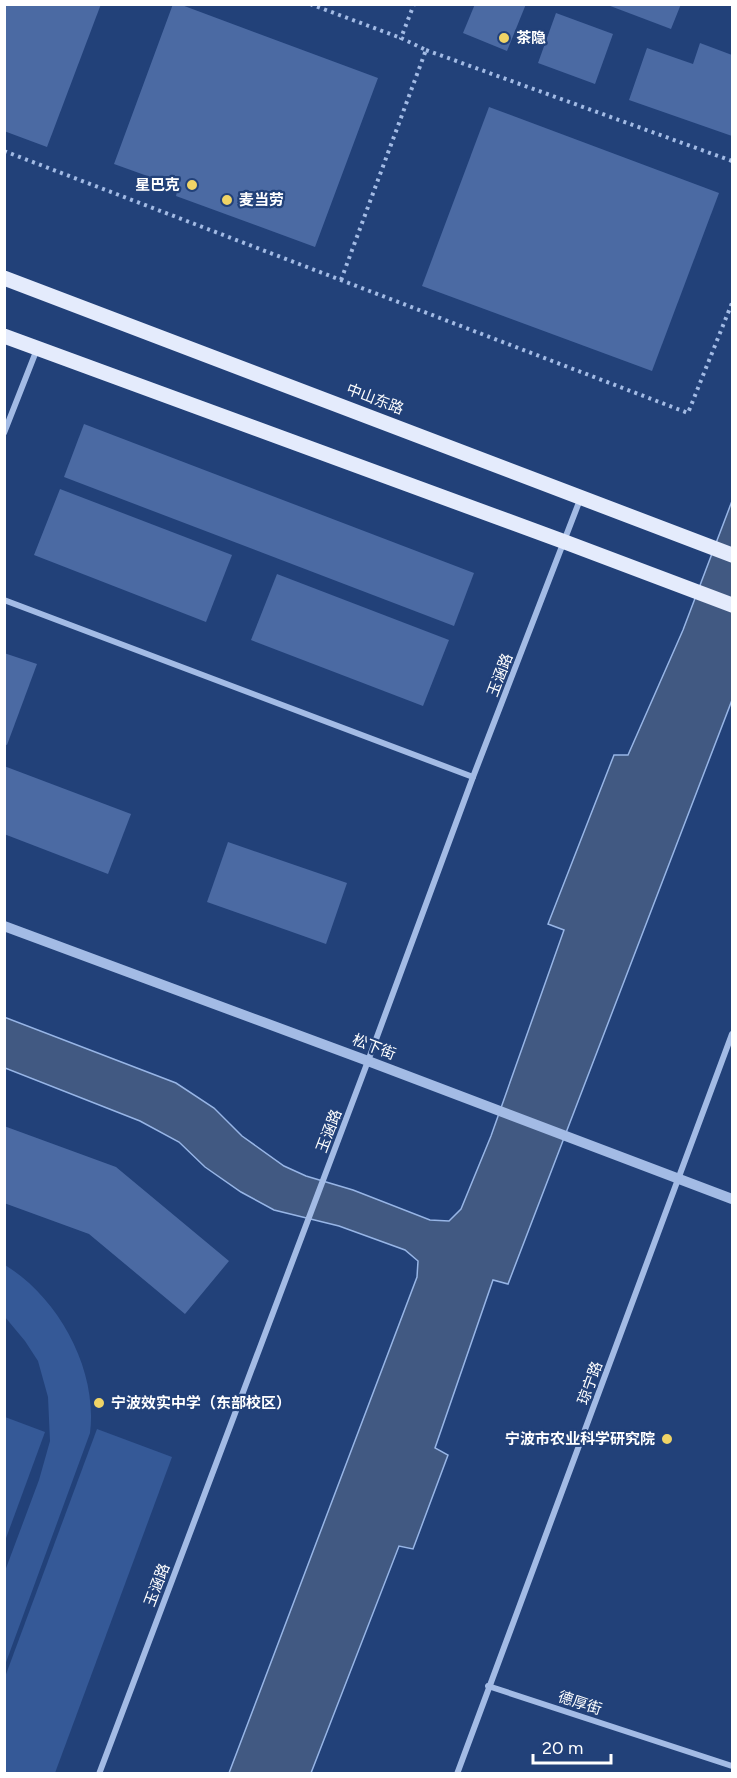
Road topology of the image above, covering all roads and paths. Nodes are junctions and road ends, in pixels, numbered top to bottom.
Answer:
1 (309, 4) edge
2 (414, 4) edge
3 (401, 38) junction
4 (426, 50) junction
5 (4, 151) edge
6 (732, 161) edge
7 (4, 278) edge
8 (341, 280) junction
9 (732, 303) edge
10 (4, 336) edge
11 (38, 349) junction
12 (4, 433) edge
13 (581, 496) junction
14 (565, 542) junction
15 (732, 555) edge
16 (4, 600) edge
17 (732, 605) edge
18 (473, 777) junction
19 (4, 926) edge
20 (732, 1034) edge
21 (368, 1061) junction
22 (678, 1180) junction
23 (732, 1199) edge
24 (488, 1686) junction
25 (732, 1766) edge
26 (99, 1773) edge
27 (457, 1773) edge

1 - 3 path
2 - 3 path
3 - 4 path
4 - 6 path
4 - 8 path
5 - 8 path
7 - 13 main road, 中山东路
8 - 9 path
10 - 11 main road
11 - 12 street
11 - 14 main road
13 - 14 street, 玉涵路
13 - 15 main road, 中山东路
14 - 17 main road
14 - 18 street, 玉涵路
16 - 18 street
18 - 21 street, 玉涵路
19 - 21 street, 松下街
20 - 22 street, 琼宁路
21 - 22 street, 松下街
21 - 26 street, 玉涵路
22 - 23 street, 松下街
22 - 24 street, 琼宁路
24 - 25 street, 德厚街
24 - 27 street, 琼宁路

